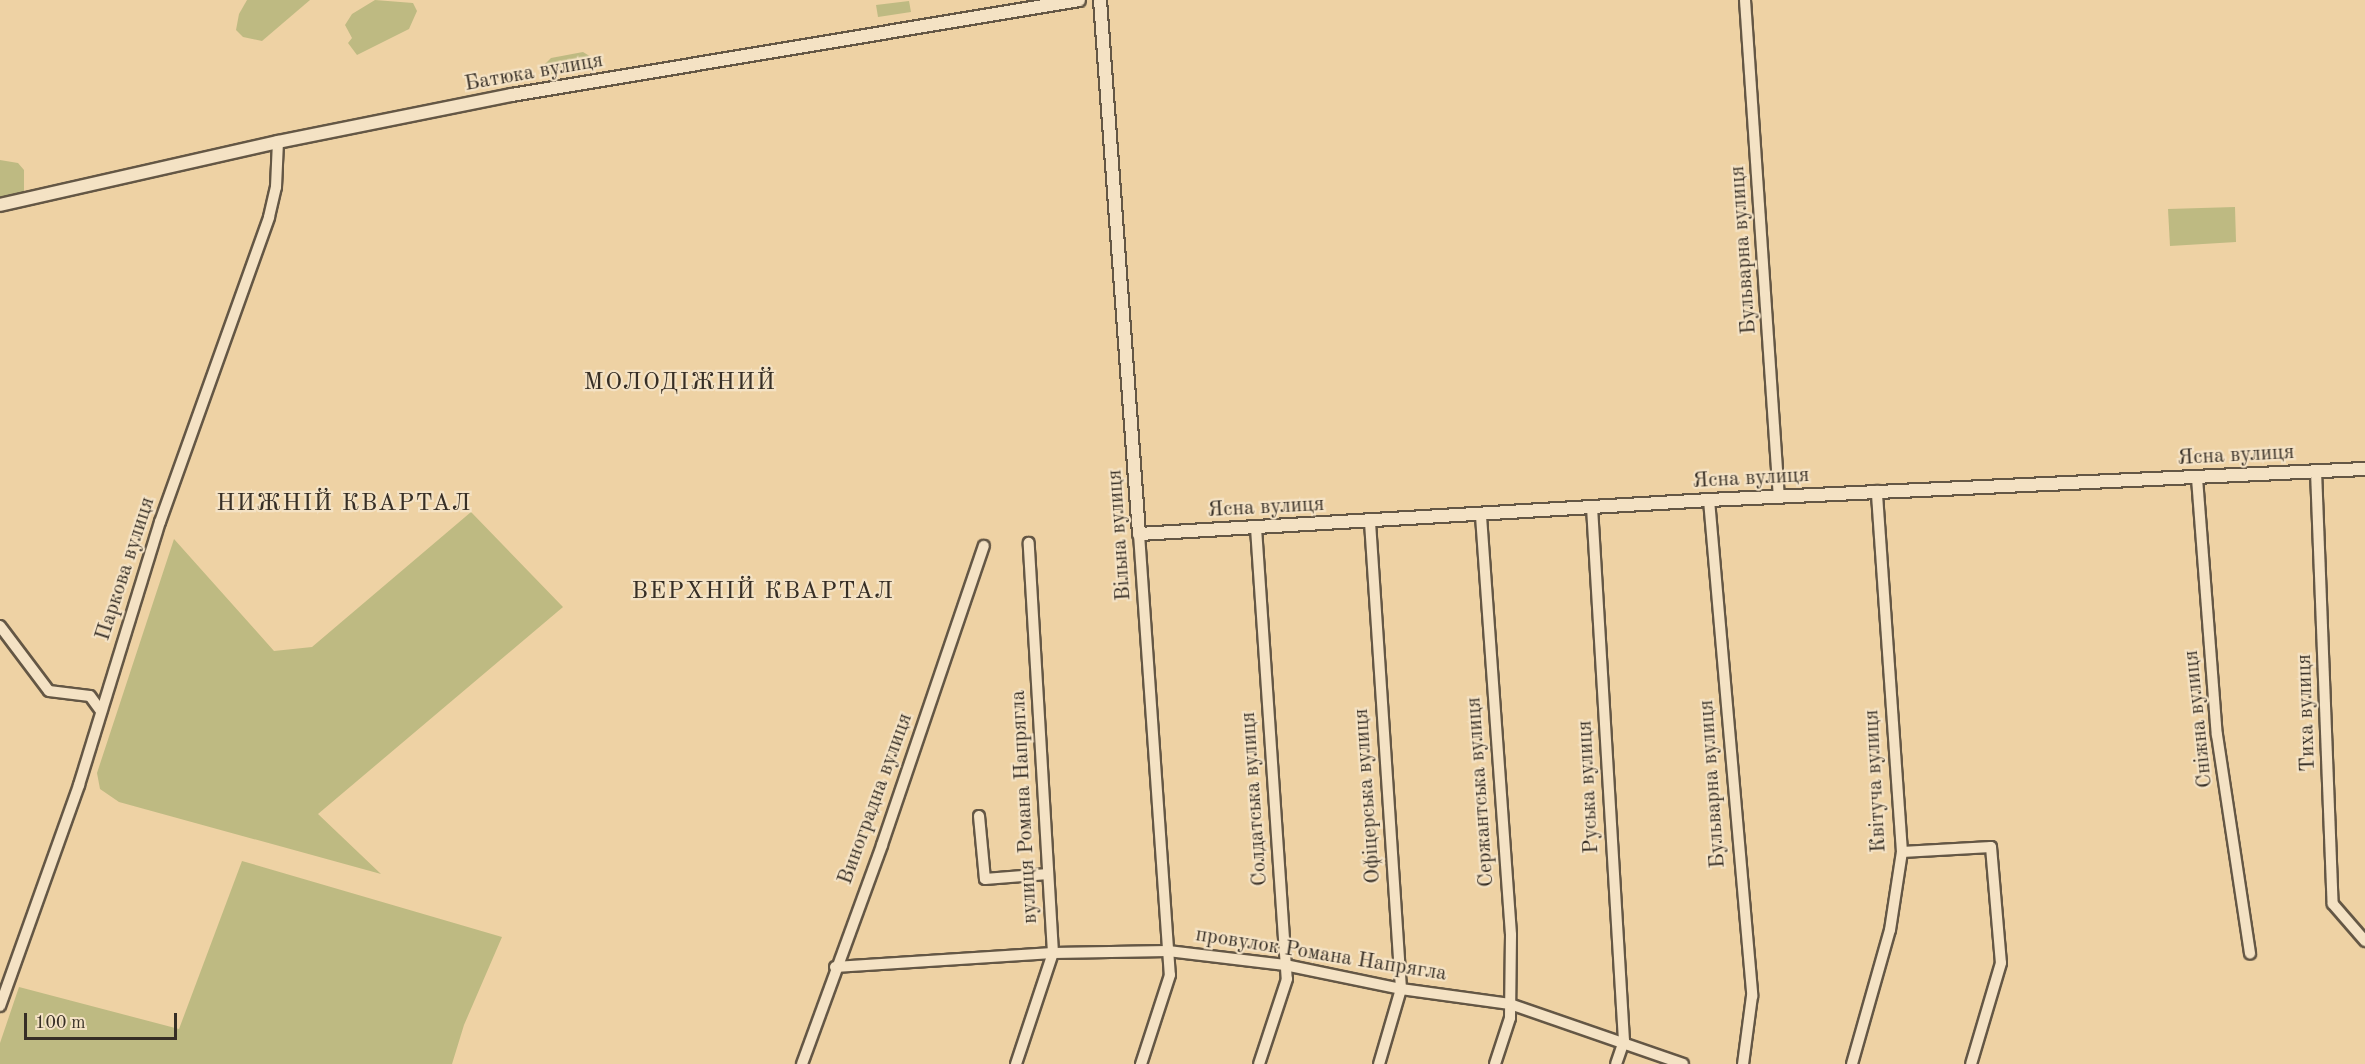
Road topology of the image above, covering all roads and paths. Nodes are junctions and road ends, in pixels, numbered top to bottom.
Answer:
1 (1079, 0) edge
2 (1100, 0) edge
3 (1745, 0) edge
4 (278, 142) junction
5 (0, 205) edge
6 (2365, 469) edge
7 (2316, 471) junction
8 (2197, 478) junction
9 (1877, 491) junction
10 (1779, 497) junction
11 (1709, 500) junction
12 (1592, 507) junction
13 (1481, 516) junction
14 (1370, 522) junction
15 (1256, 528) junction
16 (1139, 534) junction
17 (1029, 543) dead end
18 (984, 546) dead end
19 (0, 626) edge
20 (101, 711) junction
21 (980, 816) dead end
22 (1902, 852) junction
23 (1048, 874) junction
24 (2365, 941) edge
25 (1168, 951) junction
26 (1053, 953) junction
27 (2250, 954) dead end
28 (1285, 965) junction
29 (835, 967) junction
30 (1401, 989) junction
31 (1510, 1004) junction
32 (0, 1006) edge
33 (1624, 1041) junction
34 (802, 1064) edge
35 (1016, 1064) edge
36 (1141, 1064) edge
37 (1259, 1064) edge
38 (1379, 1064) edge
39 (1495, 1064) edge
40 (1616, 1064) edge
41 (1683, 1064) edge
42 (1743, 1064) edge
43 (1852, 1064) edge
44 (1971, 1064) edge

1 - 4 street, Батюка вулиця
2 - 16 street, Вільна вулиця
3 - 10 street, Бульварна вулиця
4 - 5 street, Батюка вулиця
4 - 20 street, Паркова вулиця
6 - 7 street, Ясна вулиця
7 - 8 street, Ясна вулиця
7 - 24 street, Тиха вулиця
8 - 9 street, Ясна вулиця
8 - 27 street, Сніжна вулиця
9 - 10 street, Ясна вулиця
9 - 22 street, Квітуча вулиця
10 - 11 street, Ясна вулиця
11 - 12 street, Ясна вулиця
11 - 42 street, Бульварна вулиця
12 - 13 street, Ясна вулиця
12 - 33 street, Руська вулиця
13 - 14 street, Ясна вулиця
13 - 31 street, Сержантська вулиця
14 - 15 street, Ясна вулиця
14 - 30 street, Офіцерська вулиця
15 - 16 street, Ясна вулиця
15 - 28 street, Солдатська вулиця
16 - 25 street, Вільна вулиця
17 - 23 street, вулиця Романа Напрягла
18 - 29 street, Виноградна вулиця
19 - 20 street
20 - 32 street, Паркова вулиця
21 - 23 street
22 - 43 street, Квітуча вулиця
22 - 44 street
23 - 26 street, вулиця Романа Напрягла
25 - 26 street, провулок Романа Напрягла
25 - 28 street, провулок Романа Напрягла
25 - 36 street, Вільна вулиця
26 - 29 street, провулок Романа Напрягла
26 - 35 street, вулиця Романа Напрягла
28 - 30 street, провулок Романа Напрягла
28 - 37 street, Солдатська вулиця
29 - 34 street, Виноградна вулиця
30 - 31 street, провулок Романа Напрягла
30 - 38 street, Офіцерська вулиця
31 - 33 street, провулок Романа Напрягла
31 - 39 street, Сержантська вулиця
33 - 40 street, Руська вулиця
33 - 41 street, провулок Романа Напрягла

